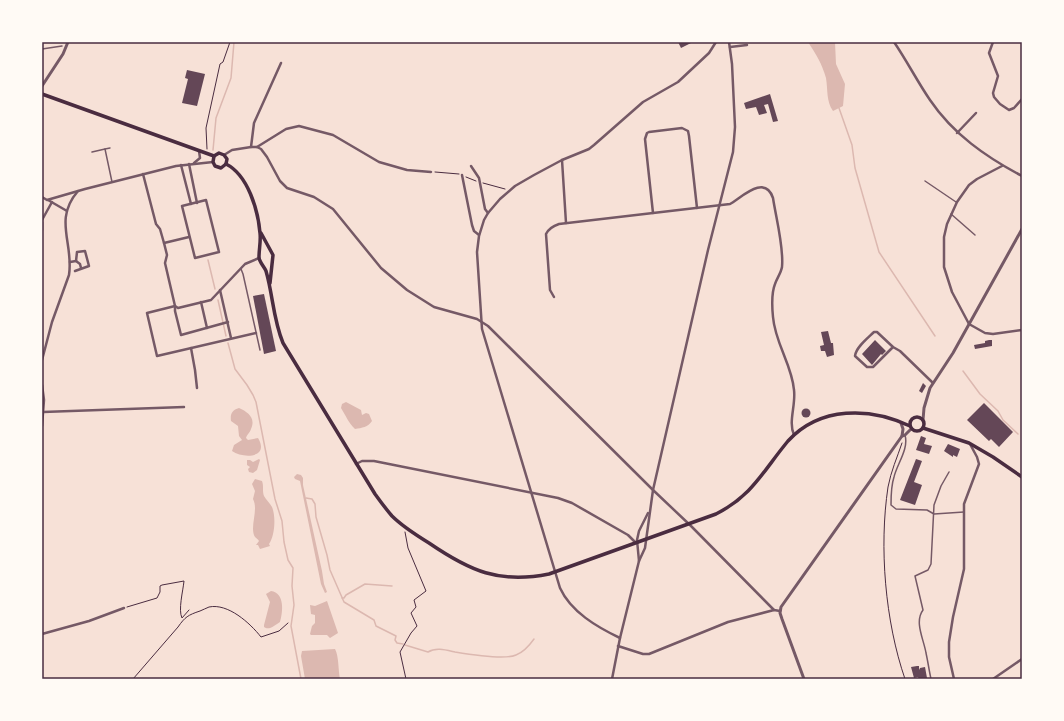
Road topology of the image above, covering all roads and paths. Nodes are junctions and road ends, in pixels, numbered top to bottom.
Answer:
1 (68, 42) edge
2 (230, 42) edge
3 (716, 42) edge
4 (729, 42) edge
5 (894, 42) edge
6 (992, 42) edge
7 (747, 45) dead end
8 (62, 46) dead end
9 (730, 47) junction
10 (42, 49) edge
11 (281, 63) dead end
12 (42, 86) edge
13 (42, 94) edge
14 (1022, 99) edge
15 (976, 113) dead end
16 (957, 133) junction
17 (251, 146) junction
18 (257, 147) junction
19 (110, 148) dead end
20 (104, 149) junction
21 (199, 150) junction
22 (92, 152) dead end
23 (208, 153) junction
24 (224, 155) junction
25 (214, 156) junction
26 (562, 160) junction
27 (213, 162) junction
28 (190, 164) junction
29 (226, 164) junction
30 (181, 165) junction
31 (471, 166) dead end
32 (1002, 166) junction
33 (431, 172) joint
34 (143, 174) junction
35 (462, 175) junction
36 (1022, 176) edge
37 (924, 181) dead end
38 (112, 182) junction
39 (480, 182) junction
40 (78, 191) junction
41 (509, 192) junction
42 (42, 197) edge
43 (47, 200) junction
44 (52, 202) junction
45 (197, 202) junction
46 (957, 202) junction
47 (191, 204) junction
48 (719, 206) junction
49 (697, 208) junction
50 (66, 211) junction
51 (488, 213) junction
52 (653, 213) junction
53 (951, 214) junction
54 (42, 221) edge
55 (566, 223) junction
56 (1022, 229) edge
57 (42, 230) edge
58 (260, 232) junction
59 (975, 235) dead end
60 (479, 236) junction
61 (189, 237) junction
62 (164, 243) junction
63 (265, 251) junction
64 (259, 258) junction
65 (76, 261) junction
66 (272, 261) junction
67 (70, 262) junction
68 (263, 263) junction
69 (81, 268) junction
70 (240, 268) junction
71 (75, 271) dead end
72 (269, 286) junction
73 (220, 290) junction
74 (554, 297) dead end
75 (201, 302) junction
76 (175, 306) junction
77 (480, 320) junction
78 (228, 322) junction
79 (969, 324) junction
80 (207, 328) junction
81 (1022, 330) edge
82 (256, 332) junction
83 (231, 338) junction
84 (893, 347) junction
85 (191, 348) junction
86 (260, 350) dead end
87 (42, 360) edge
88 (934, 383) junction
89 (42, 385) edge
90 (198, 388) dead end
91 (184, 407) dead end
92 (43, 412) junction
93 (923, 420) junction
94 (899, 421) junction
95 (42, 426) edge
96 (910, 427) junction
97 (924, 428) junction
98 (794, 435) junction
99 (903, 436) junction
100 (969, 443) junction
101 (356, 464) junction
102 (949, 472) dead end
103 (1022, 477) edge
104 (653, 490) junction
105 (531, 493) junction
106 (650, 508) junction
107 (964, 512) junction
108 (934, 514) junction
109 (689, 524) junction
110 (404, 526) junction
111 (646, 540) junction
112 (637, 543) junction
113 (639, 561) junction
114 (555, 572) junction
115 (124, 608) joint
116 (189, 610) dead end
117 (774, 610) junction
118 (780, 611) junction
119 (288, 623) dead end
120 (42, 634) edge
121 (620, 638) junction
122 (618, 646) junction
123 (1022, 660) edge
124 (133, 679) edge
125 (406, 679) edge
126 (612, 679) edge
127 (804, 679) edge
128 (905, 679) edge
129 (931, 679) edge
130 (954, 679) edge
131 (993, 679) edge

1 - 12 street
2 - 23 path
3 - 26 street
4 - 9 street
5 - 16 street
6 - 14 street
7 - 9 street
8 - 10 lane
9 - 48 street
11 - 17 street
13 - 21 main road
15 - 16 street
16 - 32 street
17 - 18 street
17 - 24 street
18 - 33 street
18 - 77 street
19 - 20 lane
20 - 22 lane
20 - 38 lane
21 - 23 main road
21 - 28 street
23 - 25 main road
24 - 25 main road
24 - 29 main road
25 - 27 main road
26 - 41 street
26 - 55 street
27 - 28 street
27 - 29 main road
28 - 30 street
28 - 45 street
29 - 58 main road
30 - 34 street
30 - 47 street
31 - 39 street
32 - 36 street
32 - 46 street
33 - 35 path
34 - 38 street
34 - 62 street
35 - 39 path
35 - 60 street
37 - 46 lane
38 - 40 street
39 - 41 path
39 - 51 street
40 - 43 street
40 - 50 street
41 - 51 street
42 - 43 street
43 - 44 street
44 - 50 street
44 - 54 street
45 - 47 street
45 - 61 street
46 - 53 street
47 - 61 street
48 - 49 street
48 - 98 street
48 - 104 street
49 - 52 street
49 - 52 street
50 - 67 street
51 - 60 street
52 - 55 street
53 - 59 lane
53 - 79 street
54 - 57 street
55 - 74 street
56 - 79 street
58 - 63 main road
58 - 63 main road
60 - 77 street
61 - 62 street
62 - 76 street
63 - 64 main road
63 - 66 main road
64 - 68 main road
64 - 70 street
65 - 67 street
65 - 69 street
65 - 69 street
66 - 68 main road
66 - 72 main road
67 - 87 street
68 - 72 main road
69 - 71 street
70 - 73 street
70 - 82 lane
72 - 101 main road
73 - 75 street
73 - 78 street
75 - 76 street
75 - 80 street
76 - 80 street
76 - 85 street
77 - 104 street
77 - 105 street
78 - 80 street
78 - 83 street
79 - 81 street
79 - 88 street
82 - 83 street
82 - 86 lane
83 - 85 street
84 - 84 street
84 - 88 street
85 - 90 street
88 - 93 street
89 - 92 street
91 - 92 street
92 - 95 street
93 - 96 main road
93 - 97 main road
94 - 96 main road
94 - 98 main road
94 - 99 street
96 - 97 main road
96 - 99 street
97 - 100 main road
98 - 109 main road
99 - 108 lane
99 - 118 street
99 - 128 path
100 - 103 main road
100 - 107 street
101 - 105 street
101 - 110 main road
102 - 108 lane
104 - 106 street
104 - 109 street
105 - 112 street
105 - 114 street
106 - 111 street
106 - 112 street
107 - 108 lane
107 - 130 street
108 - 129 lane
109 - 111 main road
109 - 117 street
110 - 114 main road
110 - 125 path
111 - 112 main road
111 - 113 street
112 - 113 street
112 - 114 main road
113 - 121 street
114 - 121 street
115 - 116 path
115 - 120 street
117 - 118 street
117 - 122 street
118 - 127 street
119 - 124 path
121 - 122 street
122 - 126 street
123 - 131 street

